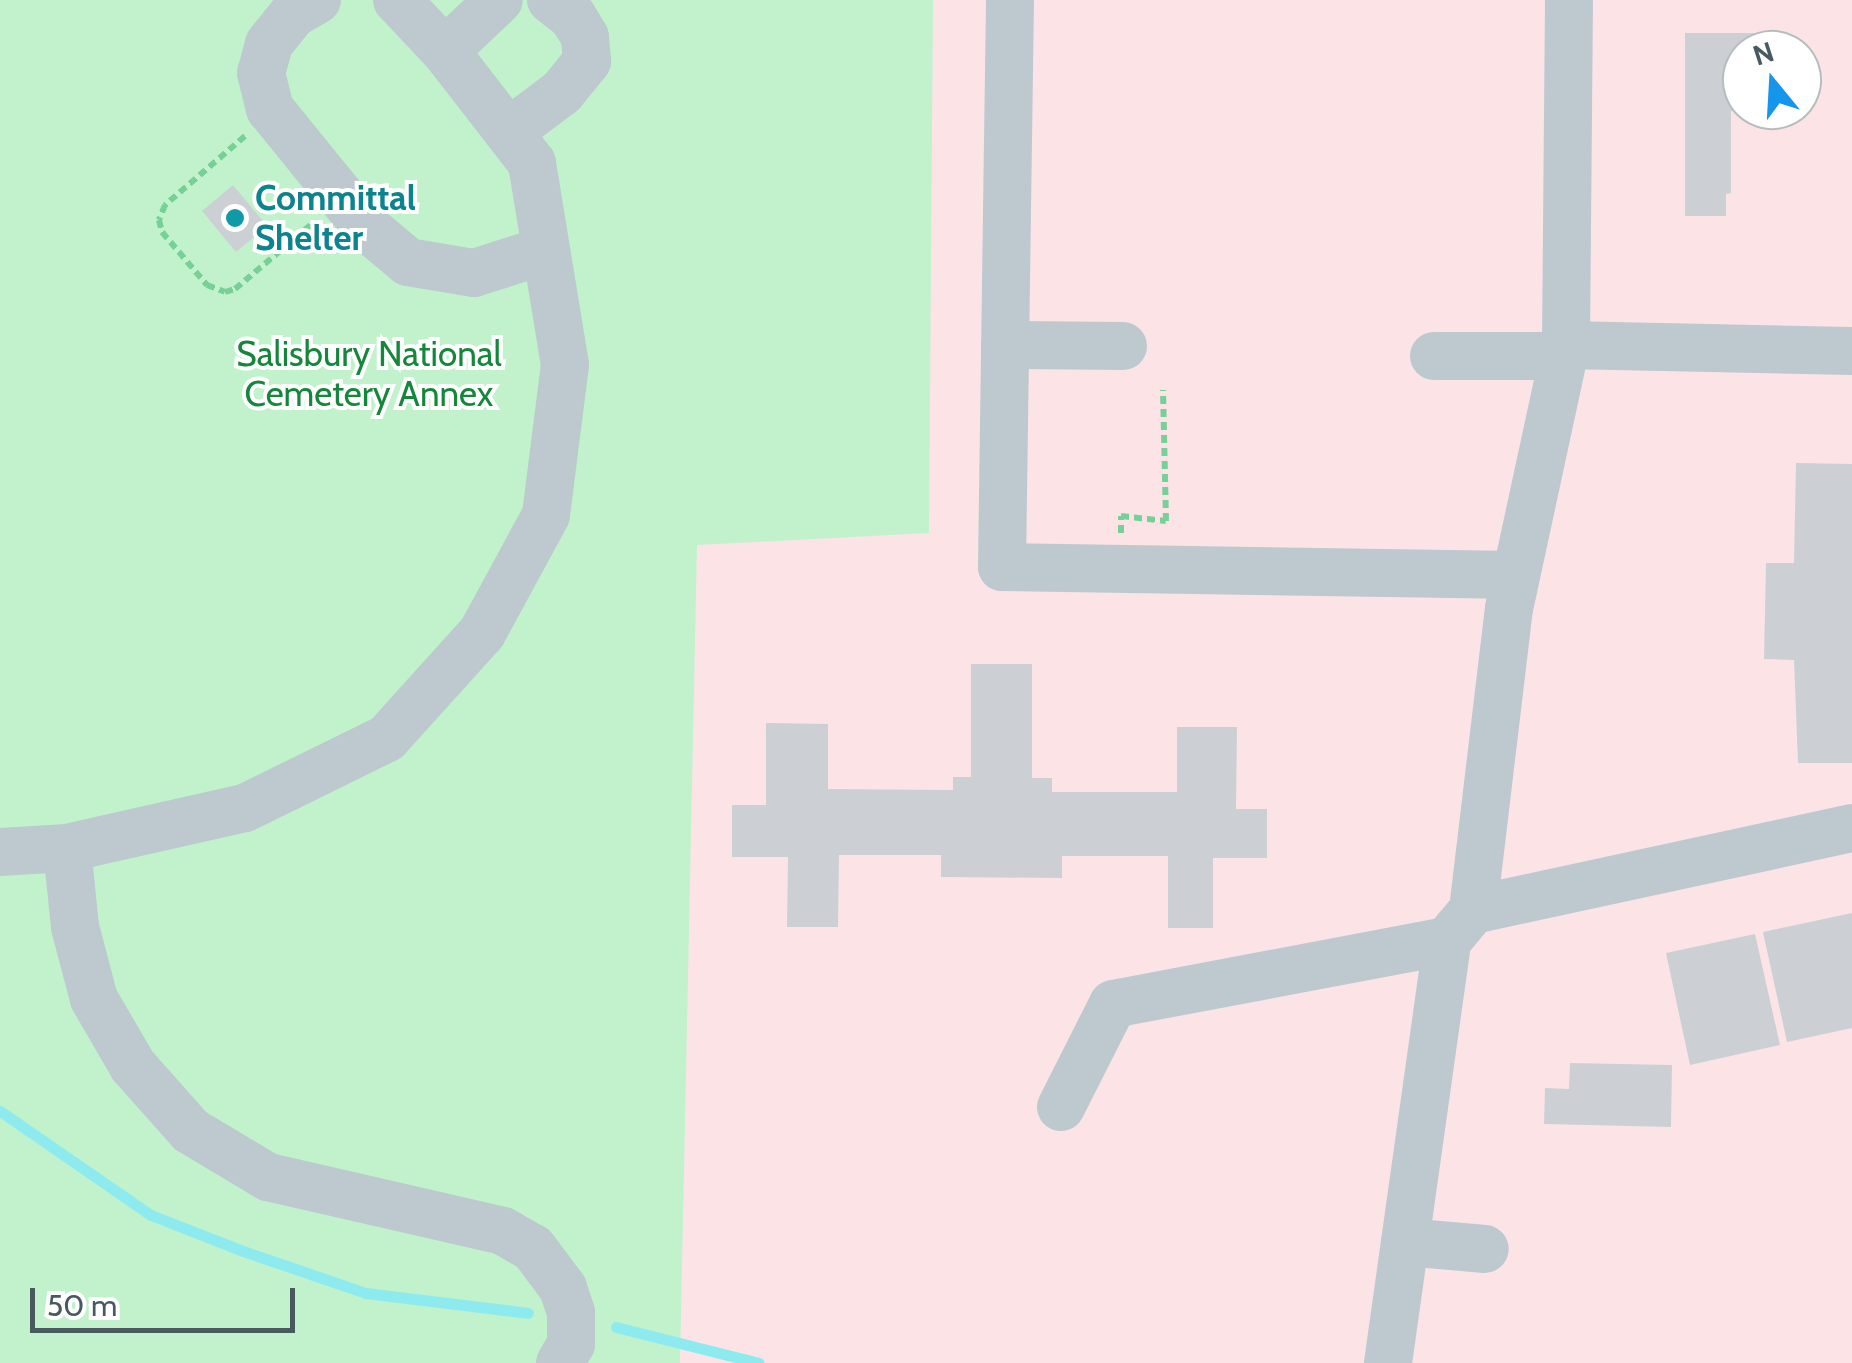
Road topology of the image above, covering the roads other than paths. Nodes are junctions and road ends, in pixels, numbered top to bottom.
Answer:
1 (316, 0) edge
2 (397, 0) edge
3 (499, 0) edge
4 (551, 0) edge
5 (1010, 0) edge
6 (1569, 0) edge
7 (445, 51) junction
8 (510, 131) junction
9 (543, 251) junction
10 (1005, 345) junction
11 (1124, 346) dead end
12 (1565, 351) junction
13 (1852, 351) edge
14 (1434, 356) dead end
15 (1516, 575) junction
16 (1852, 828) edge
17 (67, 848) junction
18 (0, 852) edge
19 (1460, 926) junction
20 (1061, 1107) dead end
21 (1405, 1242) junction
22 (1485, 1249) dead end
23 (560, 1363) edge
24 (1388, 1363) edge

1 - 9 lane
2 - 7 lane
3 - 7 lane
4 - 8 lane
5 - 10 lane
6 - 12 lane
7 - 8 lane
8 - 9 lane
9 - 17 lane
10 - 11 lane
10 - 15 lane
12 - 13 lane
12 - 14 lane
12 - 15 lane
15 - 19 lane
16 - 19 lane
17 - 18 lane
17 - 23 lane
19 - 20 lane
19 - 21 lane
21 - 22 lane
21 - 24 lane

